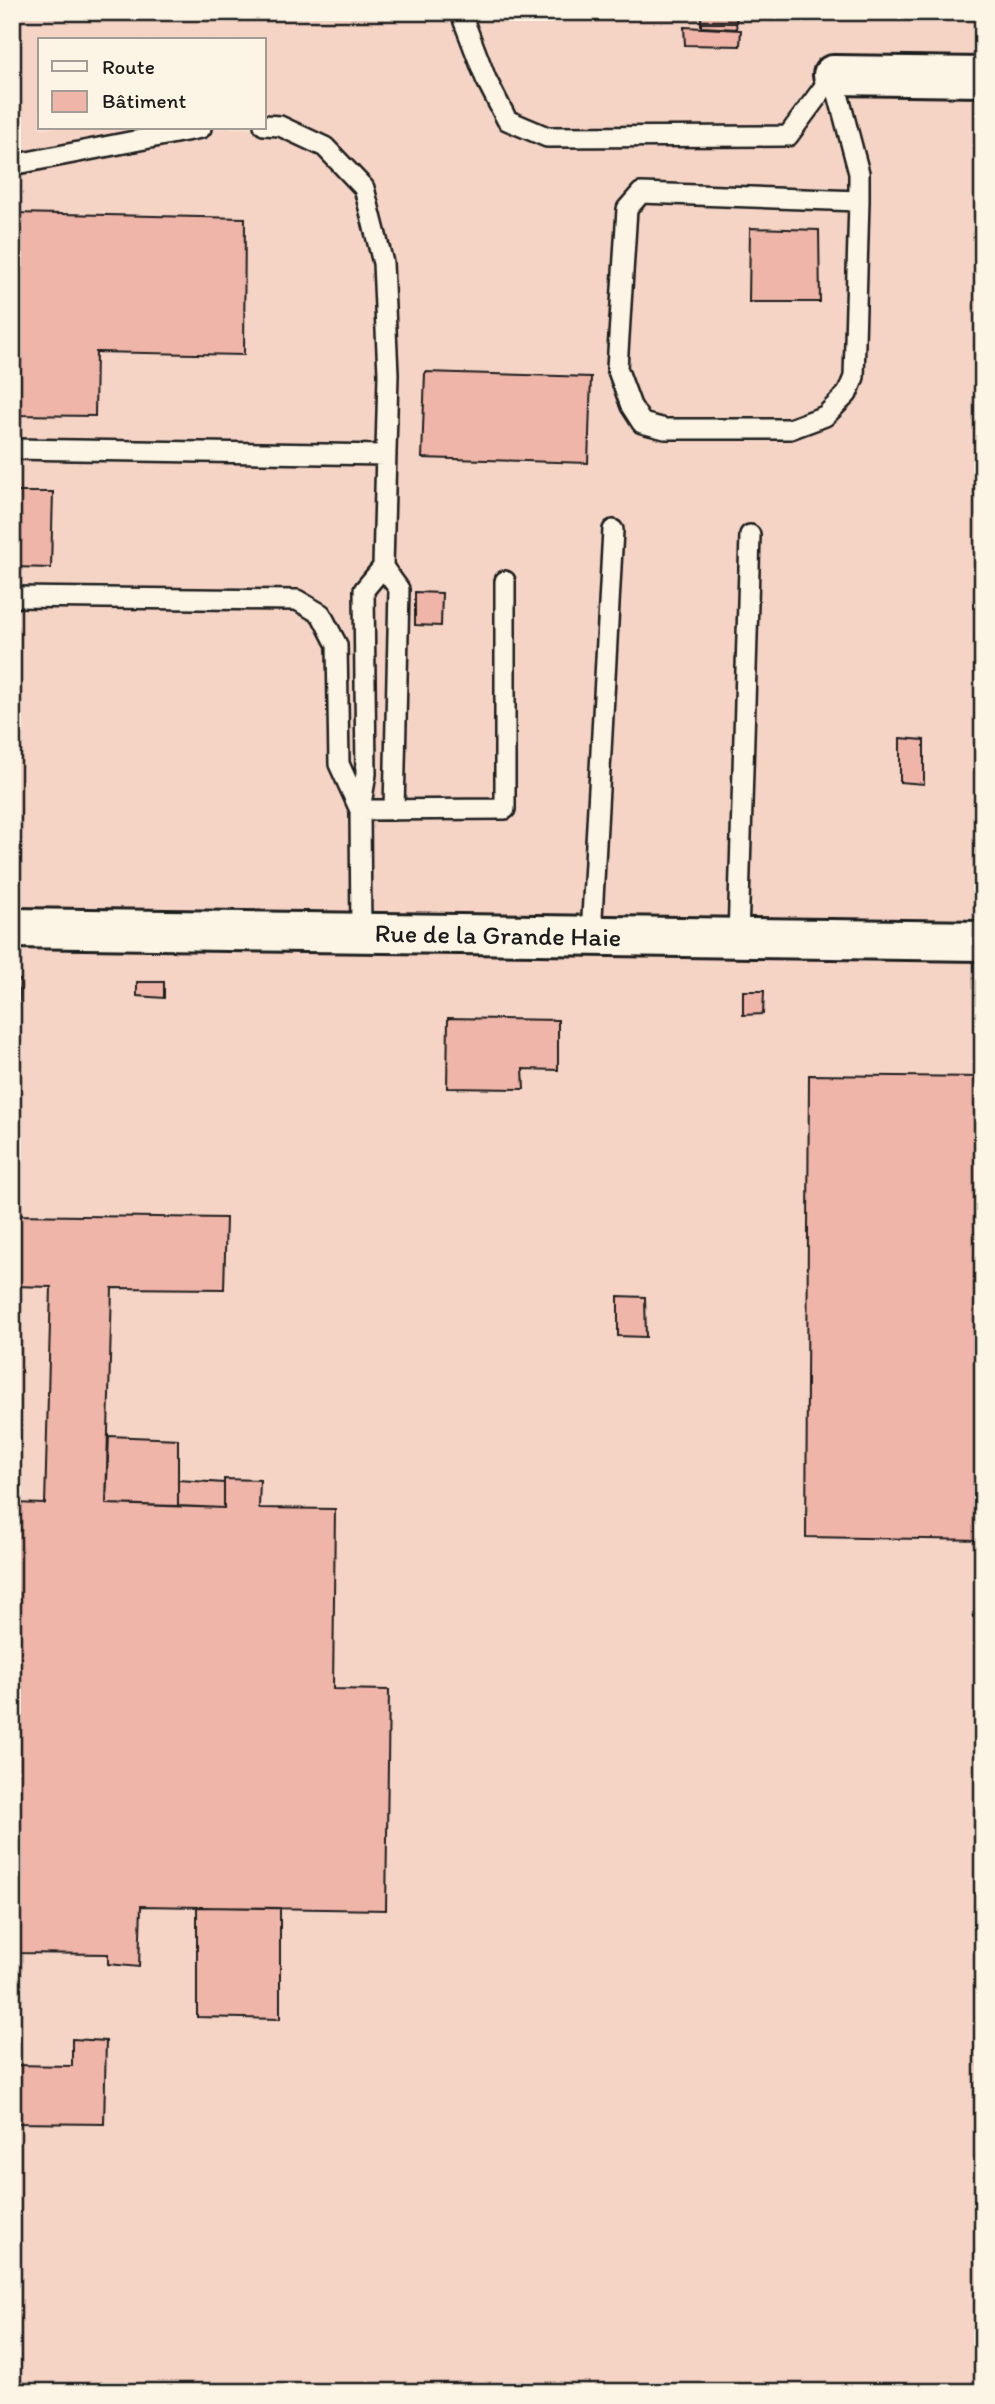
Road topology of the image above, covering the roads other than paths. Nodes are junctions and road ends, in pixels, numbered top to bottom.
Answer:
1 (462, 12) edge
2 (833, 75) junction
3 (983, 77) edge
4 (266, 125) edge
5 (190, 130) edge
6 (12, 164) edge
7 (859, 201) junction
8 (12, 449) edge
9 (386, 455) junction
10 (613, 530) dead end
11 (750, 535) dead end
12 (383, 567) junction
13 (505, 581) dead end
14 (12, 597) edge
15 (360, 810) junction
16 (394, 810) junction
17 (12, 928) edge
18 (360, 933) junction
19 (592, 936) junction
20 (738, 938) junction
21 (983, 941) edge

1 - 2 lane
2 - 3 street
2 - 7 lane
4 - 9 lane
5 - 6 lane
7 - 7 lane
8 - 9 lane
9 - 12 lane
10 - 19 lane
11 - 20 lane
12 - 15 lane
12 - 16 lane
13 - 16 lane
14 - 15 lane
15 - 16 lane
15 - 18 lane
17 - 18 street, Rue de la Grande Haie
18 - 19 street, Rue de la Grande Haie
19 - 20 street, Rue de la Grande Haie
20 - 21 street, Rue de la Grande Haie

